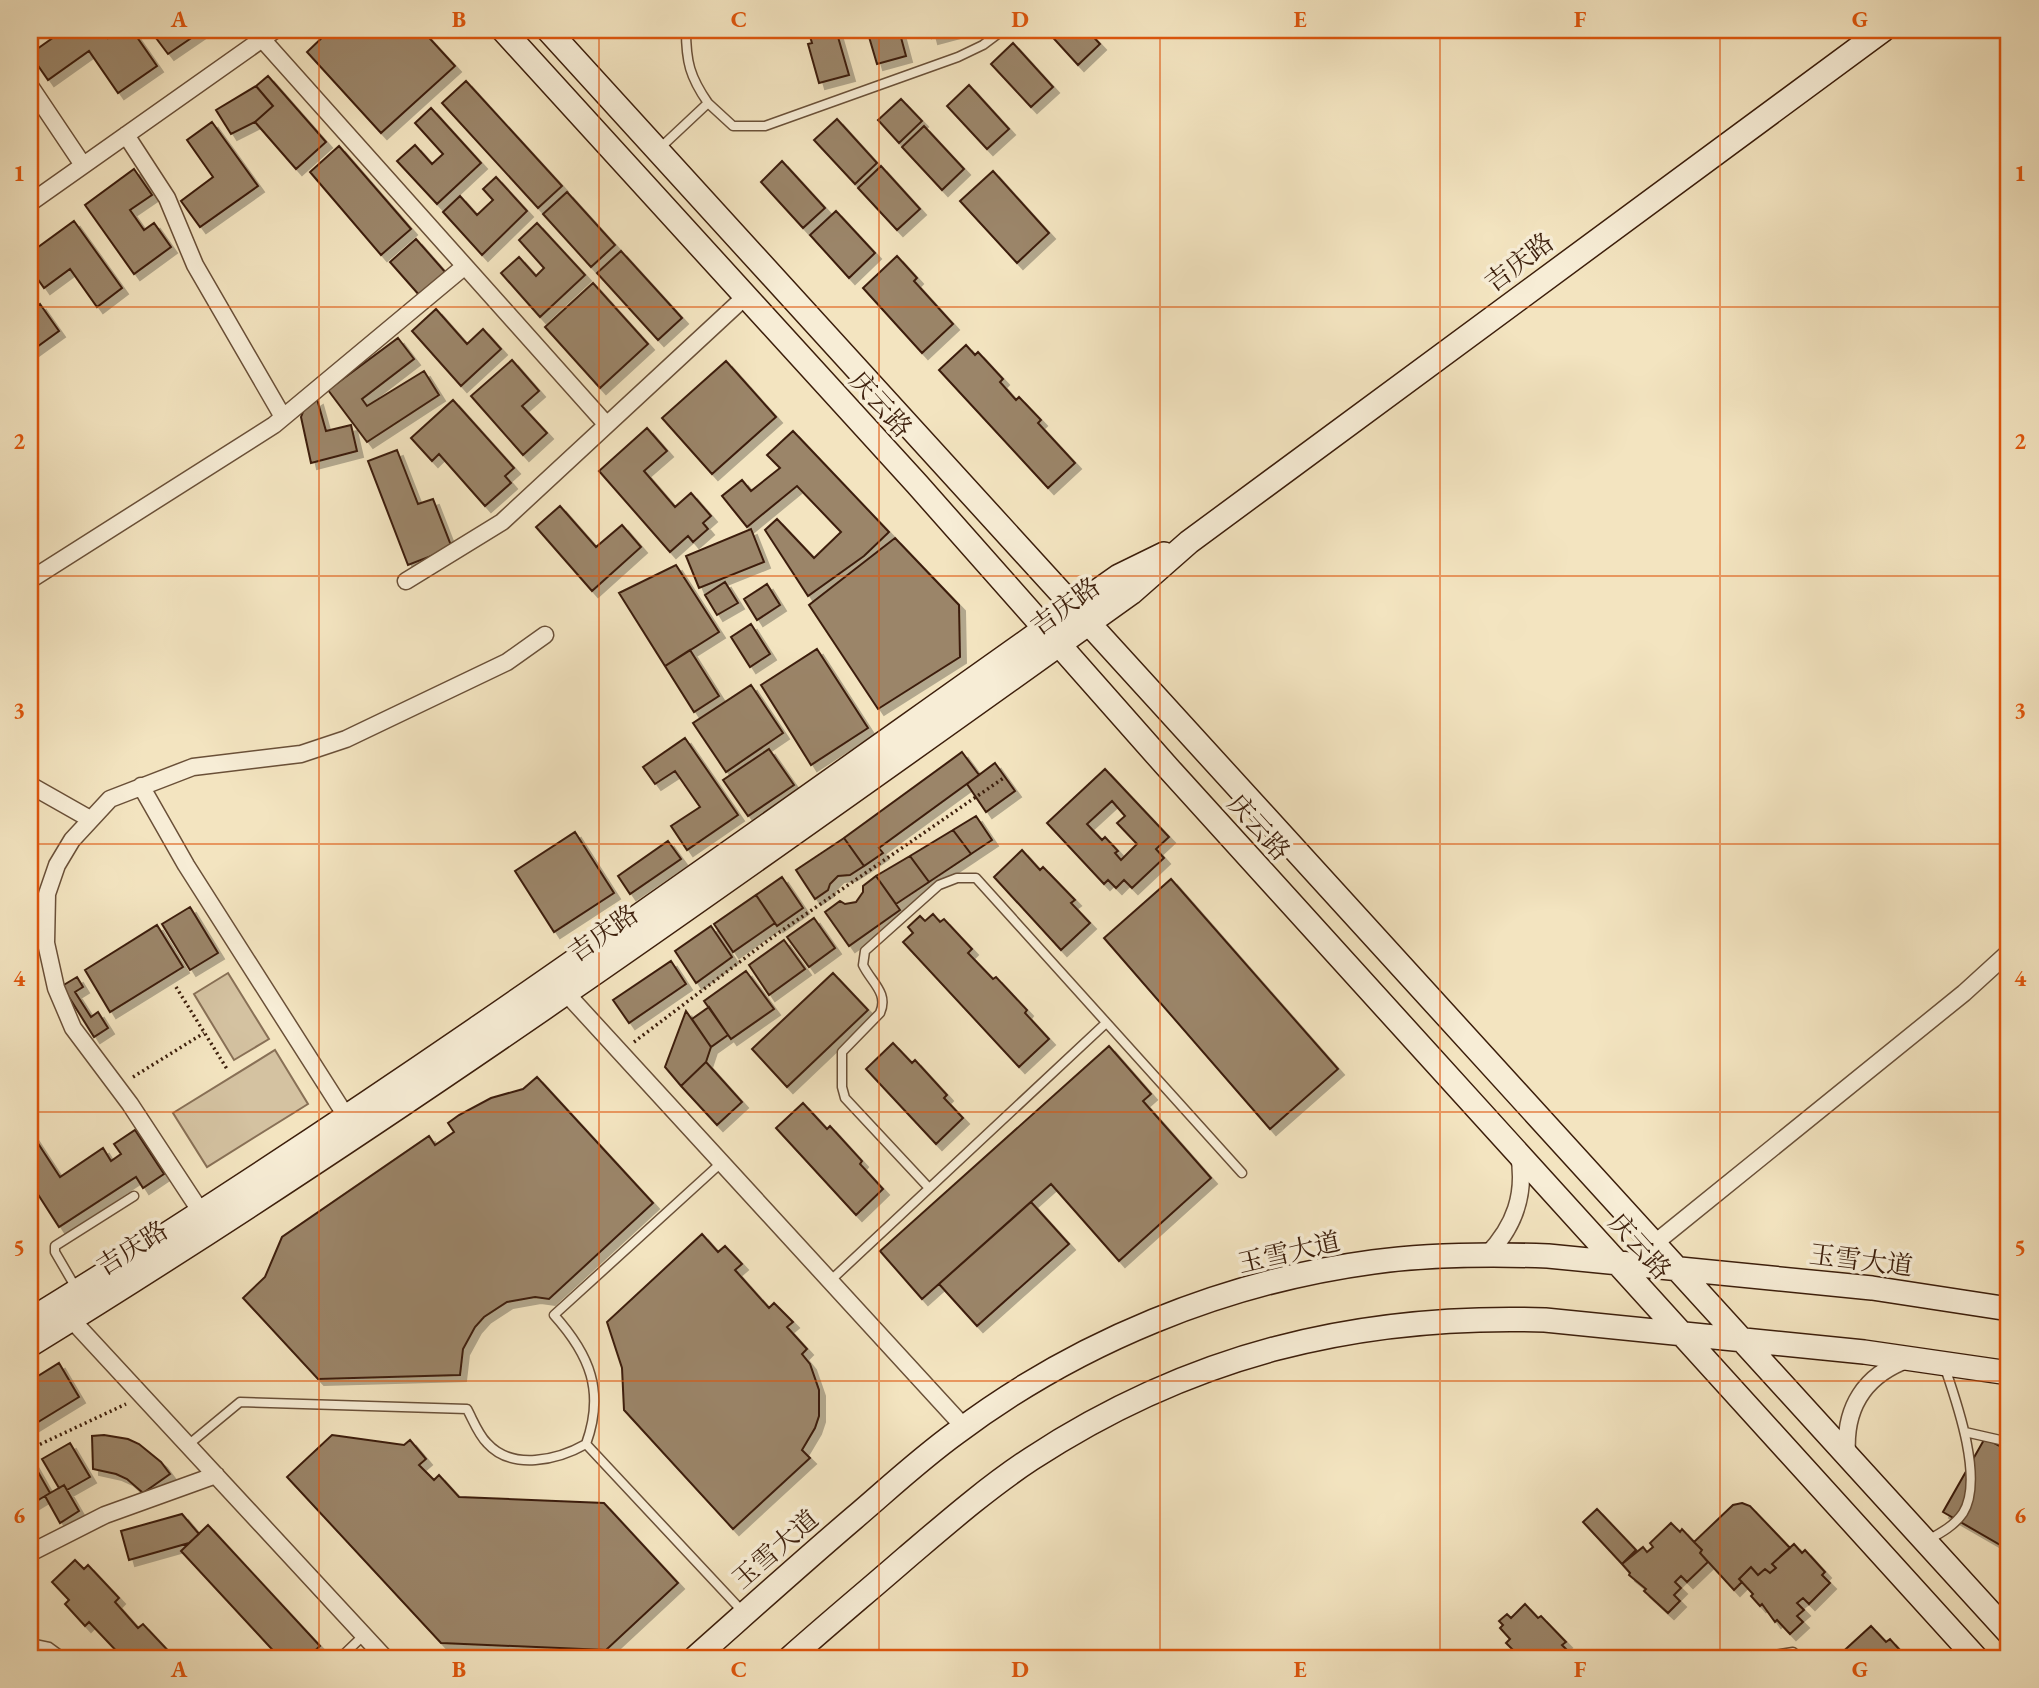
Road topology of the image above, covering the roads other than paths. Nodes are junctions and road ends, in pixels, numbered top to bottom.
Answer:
1 (503, 30) edge
2 (548, 30) edge
3 (686, 30) edge
4 (1003, 30) edge
5 (1883, 30) edge
6 (263, 33) edge
7 (30, 86) edge
8 (708, 103) junction
9 (126, 135) junction
10 (658, 150) junction
11 (83, 166) junction
12 (30, 203) edge
13 (465, 266) junction
14 (746, 296) junction
15 (284, 417) junction
16 (606, 424) junction
17 (30, 580) edge
18 (406, 581) dead end
19 (1082, 615) junction
20 (545, 635) dead end
21 (1051, 637) junction
22 (30, 785) edge
23 (141, 786) junction
24 (90, 819) junction
25 (2009, 952) edge
26 (566, 993) junction
27 (1107, 1023) junction
28 (346, 1116) junction
29 (1519, 1154) junction
30 (721, 1163) junction
31 (1242, 1173) dead end
32 (929, 1188) junction
33 (134, 1196) dead end
34 (201, 1212) junction
35 (1655, 1242) junction
36 (1487, 1255) junction
37 (1617, 1262) junction
38 (1677, 1268) junction
39 (830, 1281) junction
40 (78, 1290) junction
41 (2009, 1309) edge
42 (71, 1319) junction
43 (30, 1320) edge
44 (1680, 1332) junction
45 (1742, 1338) junction
46 (30, 1345) edge
47 (1910, 1359) junction
48 (1943, 1364) junction
49 (2009, 1373) edge
50 (964, 1427) junction
51 (1965, 1432) junction
52 (2009, 1442) edge
53 (586, 1444) junction
54 (188, 1446) junction
55 (1847, 1454) junction
56 (216, 1475) junction
57 (1926, 1541) junction
58 (30, 1553) edge
59 (745, 1613) junction
60 (2009, 1633) edge
61 (364, 1635) junction
62 (30, 1643) edge
63 (64, 1658) edge
64 (340, 1658) edge
65 (385, 1658) edge
66 (695, 1658) edge
67 (790, 1658) edge
68 (1756, 1658) edge
69 (1799, 1658) edge
70 (1976, 1658) edge

1 - 14 main road, 庆云路
2 - 10 main road, 庆云路
3 - 8 lane
4 - 8 lane
5 - 19 main road, 吉庆路
6 - 9 street
6 - 13 street
7 - 11 street
8 - 10 lane
9 - 11 street
9 - 15 street
10 - 19 main road, 庆云路
11 - 12 street
13 - 15 street
13 - 16 street
14 - 16 street
14 - 21 main road, 庆云路
15 - 17 street
16 - 18 street
19 - 21 main road, 吉庆路
19 - 35 main road, 庆云路
20 - 23 street
21 - 26 main road, 吉庆路
21 - 28 main road, 吉庆路
21 - 29 main road, 庆云路
22 - 24 street
23 - 24 street
23 - 28 street
24 - 34 street
25 - 35 street
26 - 30 street
26 - 42 main road, 吉庆路
27 - 31 lane
27 - 32 lane
27 - 32 lane
28 - 34 main road, 吉庆路
29 - 36 street
29 - 37 main road, 庆云路
30 - 39 street
30 - 53 lane
32 - 39 lane
33 - 40 lane
34 - 40 main road, 吉庆路
35 - 38 main road, 庆云路
36 - 37 main road, 玉雪大道
36 - 50 main road, 玉雪大道
37 - 38 main road, 玉雪大道
37 - 44 main road, 庆云路
38 - 41 main road, 玉雪大道
38 - 45 main road, 庆云路
39 - 50 street
40 - 43 main road, 吉庆路
42 - 46 main road, 吉庆路
42 - 54 street
44 - 45 main road
44 - 67 main road
44 - 70 main road, 庆云路
45 - 47 main road
45 - 55 main road, 庆云路
47 - 48 main road
47 - 55 street
48 - 49 main road
48 - 51 lane
50 - 59 main road, 玉雪大道
51 - 52 lane
51 - 57 lane
53 - 54 lane
53 - 59 lane
54 - 56 street
55 - 57 main road, 庆云路
56 - 58 street
56 - 61 street
57 - 60 main road, 庆云路
59 - 66 main road, 玉雪大道
61 - 64 lane
61 - 65 street
62 - 63 lane
68 - 69 lane

